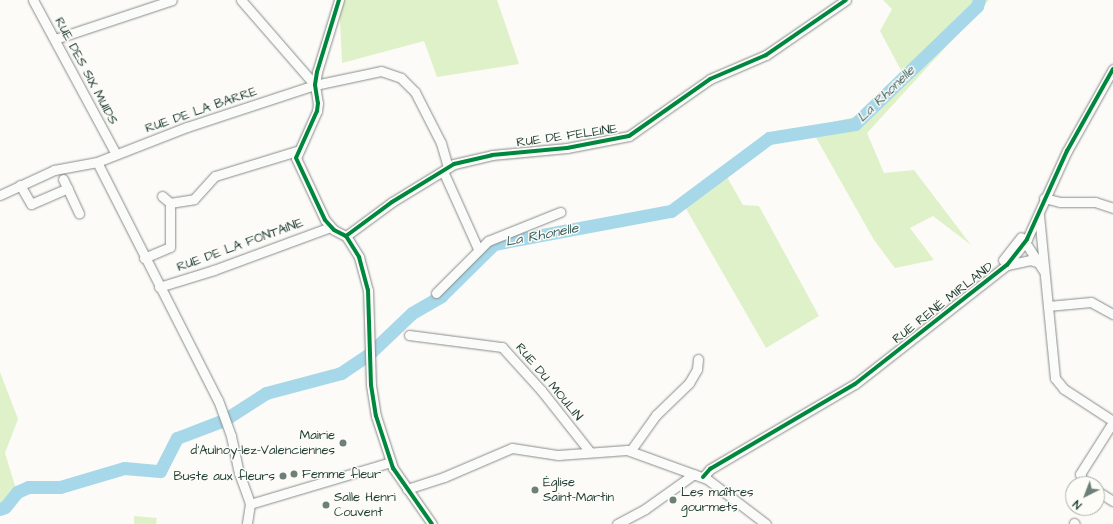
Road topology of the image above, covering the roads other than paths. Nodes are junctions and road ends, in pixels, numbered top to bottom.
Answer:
1 (33, 0) edge
2 (172, 0) edge
3 (241, 0) edge
4 (339, 0) edge
5 (846, 0) edge
6 (55, 38) junction
7 (1113, 69) edge
8 (315, 85) junction
9 (297, 151) junction
10 (116, 154) junction
11 (97, 162) junction
12 (446, 169) junction
13 (63, 179) dead end
14 (20, 185) junction
15 (68, 188) junction
16 (0, 195) edge
17 (162, 196) dead end
18 (1044, 198) junction
19 (170, 203) junction
20 (1113, 208) edge
21 (560, 212) dead end
22 (80, 213) dead end
23 (1039, 213) junction
24 (330, 227) junction
25 (346, 236) junction
26 (1025, 240) junction
27 (1043, 248) junction
28 (478, 249) junction
29 (144, 258) junction
30 (1040, 263) junction
31 (1007, 265) junction
32 (1044, 271) junction
33 (981, 285) junction
34 (159, 288) junction
35 (436, 293) dead end
36 (1048, 306) junction
37 (1113, 314) edge
38 (409, 336) dead end
39 (698, 359) dead end
40 (1113, 422) edge
41 (631, 450) junction
42 (590, 452) junction
43 (391, 462) junction
44 (698, 476) junction
45 (1081, 476) edge
46 (407, 489) junction
47 (250, 504) junction
48 (247, 524) edge
49 (432, 524) edge
50 (617, 524) edge
51 (766, 524) edge

1 - 6 street, RUE DES SIX MUIDS
2 - 6 street
3 - 8 street
4 - 8 street
5 - 12 street, RUE DE FELEINE
6 - 10 street, RUE DES SIX MUIDS
7 - 18 street, RUE RENÉ MIRLAND
8 - 9 street
8 - 10 street, RUE DE LA BARRE
8 - 12 street, RUE DE LA BARRE
9 - 19 street
9 - 24 street
10 - 11 street, RUE DE LA BARRE
11 - 14 street, RUE DE LA BARRE
11 - 29 street
12 - 25 street, RUE DE FELEINE
12 - 28 street, RUE DE LA BARRE
13 - 15 street
14 - 15 street
14 - 16 street, RUE DE LA BARRE
15 - 22 street
17 - 19 street
18 - 20 street
18 - 23 street, RUE RENÉ MIRLAND
18 - 26 street, RUE RENÉ MIRLAND
19 - 29 street
21 - 28 street
23 - 26 street, RUE RENÉ MIRLAND
23 - 27 street
24 - 25 street
24 - 34 street, RUE DE LA FONTAINE
25 - 43 street
26 - 27 street
26 - 30 street
26 - 31 street, RUE RENÉ MIRLAND
26 - 33 street, RUE RENÉ MIRLAND
27 - 32 street
28 - 35 street
29 - 34 street
30 - 31 street, RUE RENÉ MIRLAND
30 - 32 street
31 - 33 street, RUE RENÉ MIRLAND
32 - 36 street
33 - 44 street, RUE RENÉ MIRLAND
34 - 47 street
36 - 37 street
36 - 40 street
38 - 42 street, RUE DU MOULIN
39 - 41 street
40 - 45 street
41 - 42 street
41 - 44 street
42 - 46 street
43 - 46 street
43 - 47 street
44 - 50 street, RUE RENÉ MIRLAND
44 - 51 street
46 - 49 street
47 - 48 street

